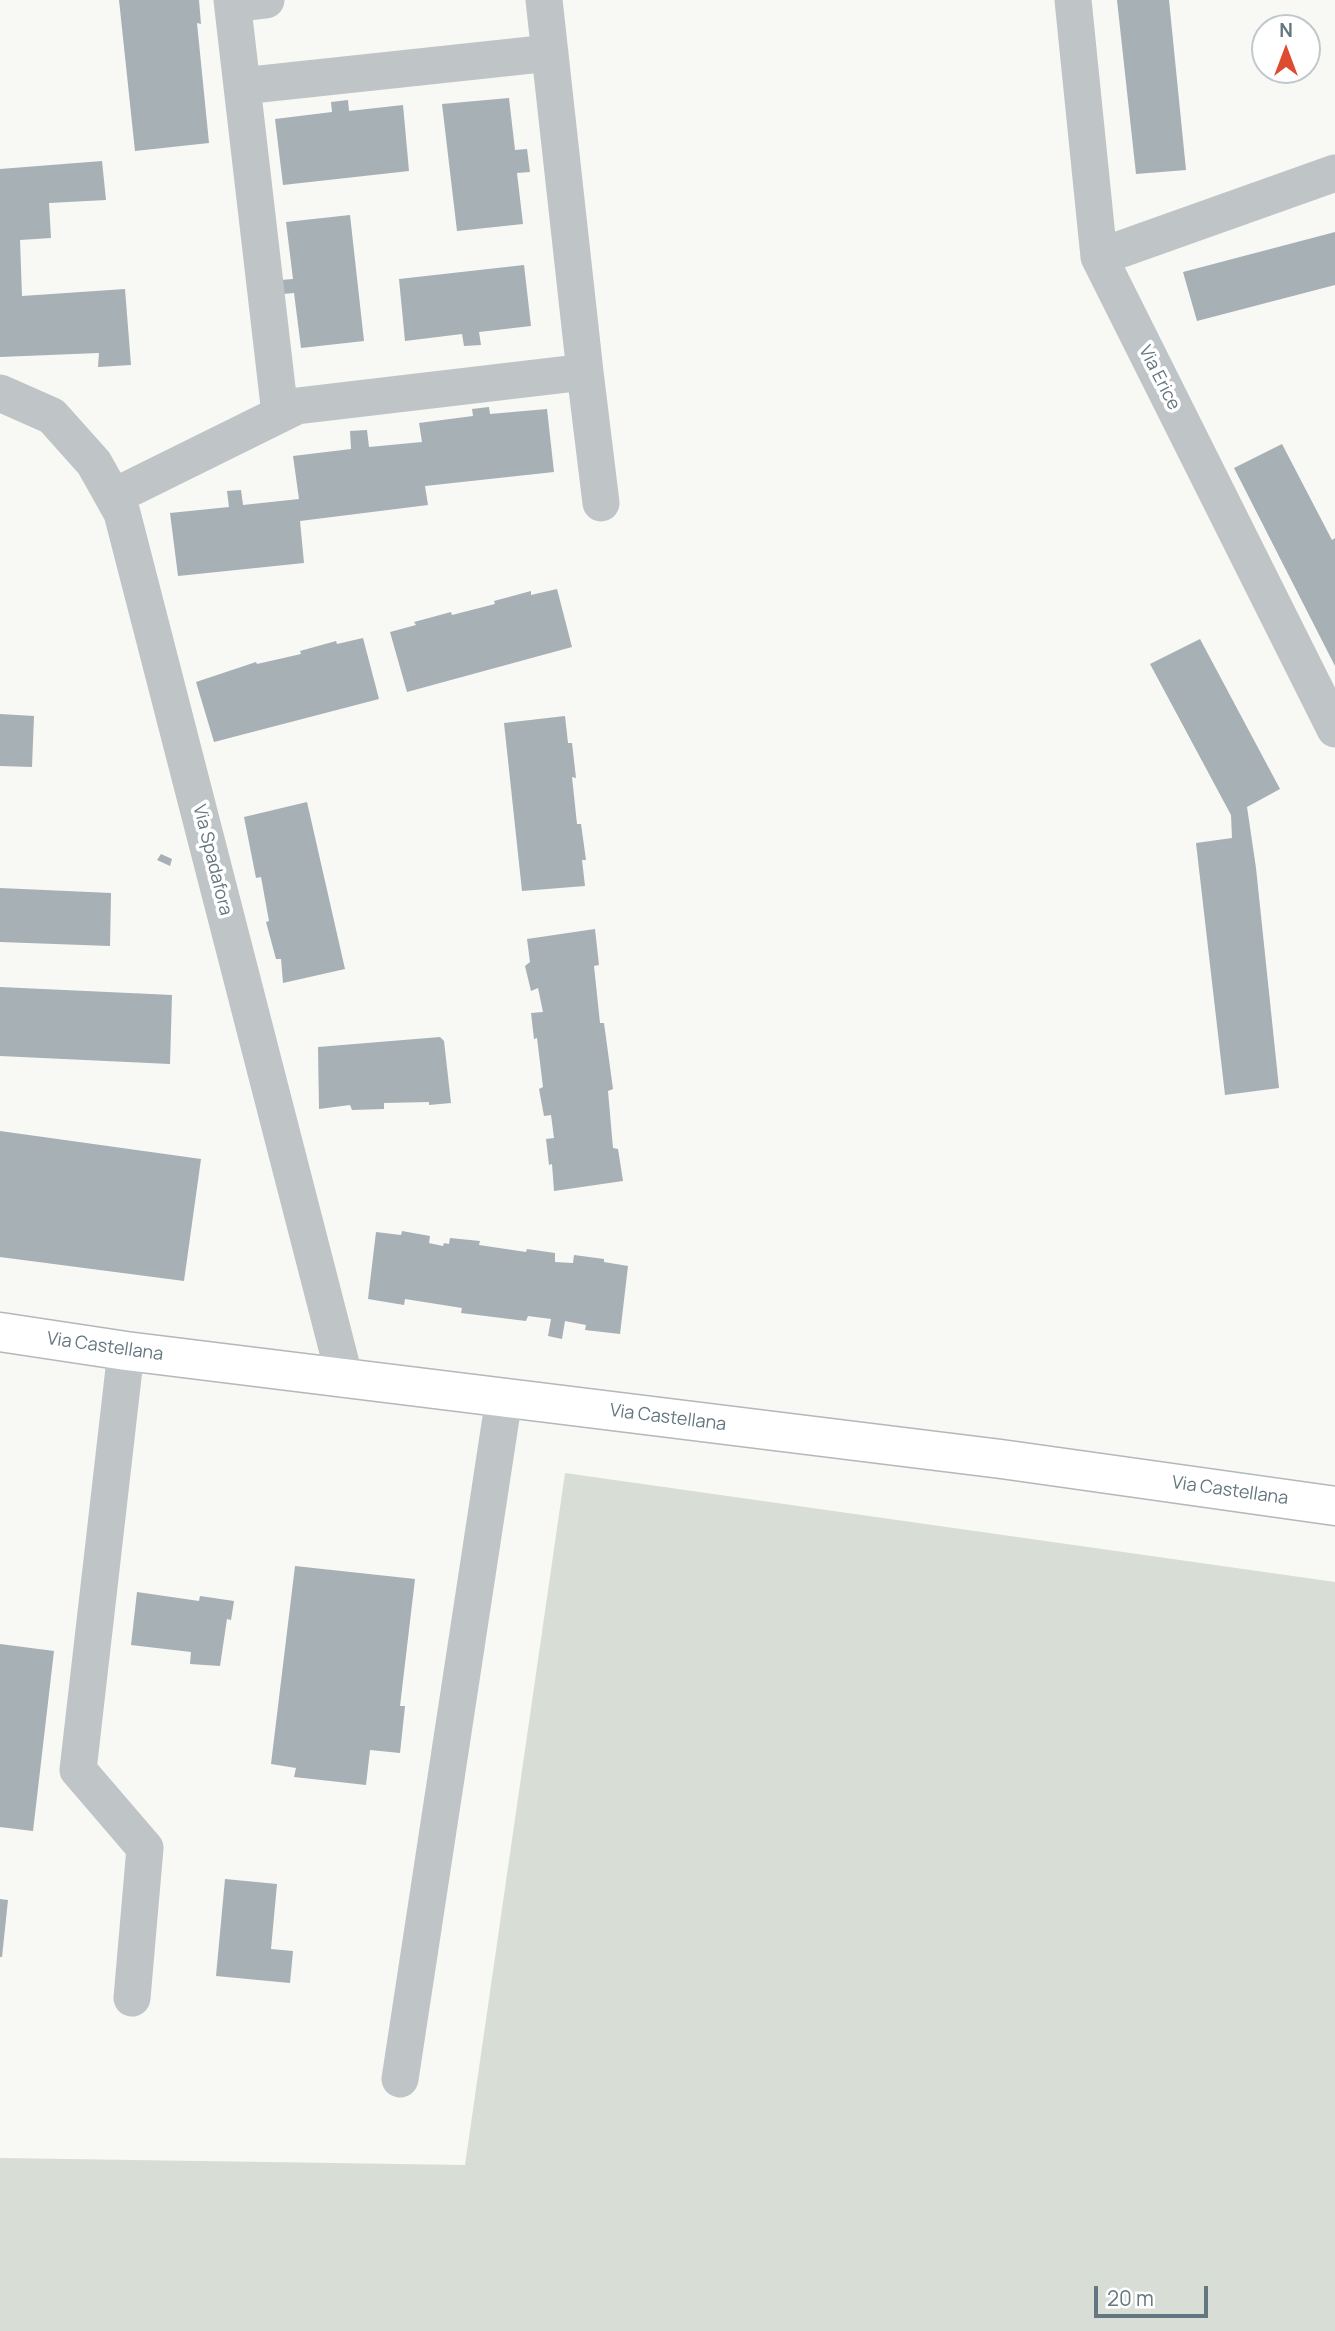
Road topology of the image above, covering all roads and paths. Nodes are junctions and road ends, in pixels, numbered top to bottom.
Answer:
1 (544, 0) edge
2 (1073, 0) edge
3 (244, 1) edge
4 (550, 53) junction
5 (242, 86) junction
6 (1335, 173) edge
7 (1098, 257) junction
8 (585, 372) junction
9 (0, 393) edge
10 (280, 414) junction
11 (113, 497) junction
12 (601, 503) dead end
13 (1335, 729) edge
14 (0, 1332) edge
15 (126, 1351) junction
16 (345, 1379) junction
17 (504, 1398) junction
18 (1335, 1506) edge
19 (132, 1998) dead end
20 (400, 2079) dead end

1 - 4 street
2 - 7 street, Via Erice
3 - 5 street
4 - 5 street
4 - 8 street
5 - 10 street
6 - 7 street
7 - 13 street, Via Erice
8 - 10 street
8 - 12 street
9 - 11 street, Via Spadafora
10 - 11 street
11 - 16 street, Via Spadafora
14 - 15 main road, Via Castellana
15 - 16 main road, Via Castellana
15 - 19 street
16 - 17 main road, Via Castellana
17 - 18 main road, Via Castellana
17 - 20 street

